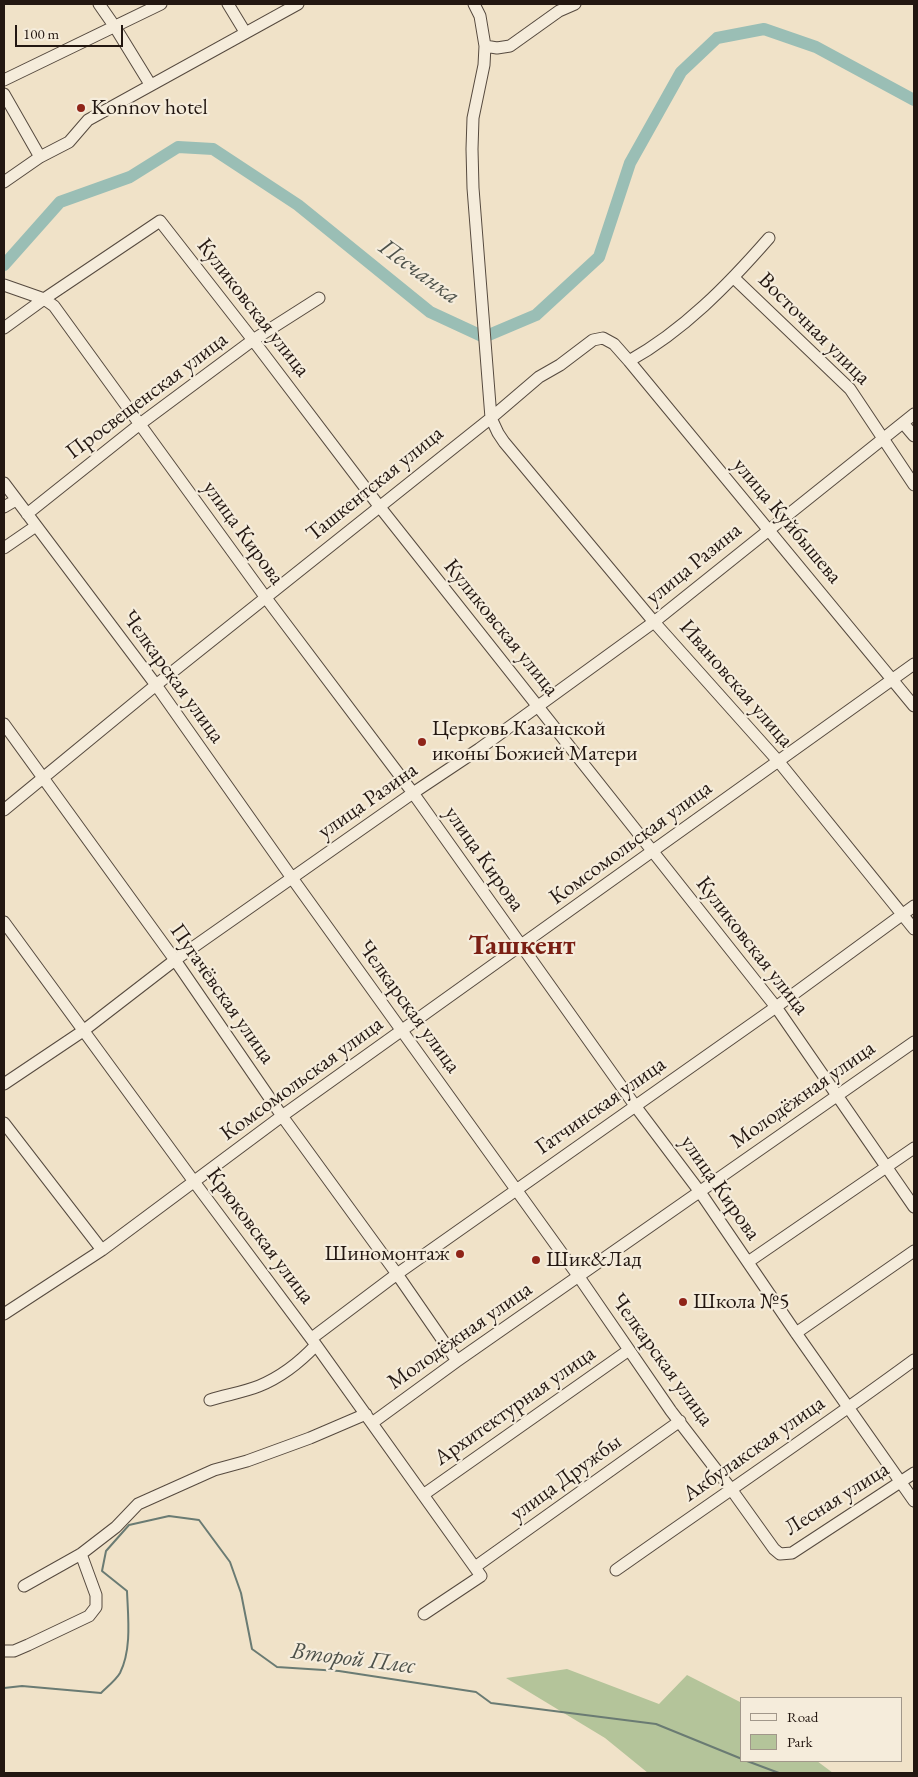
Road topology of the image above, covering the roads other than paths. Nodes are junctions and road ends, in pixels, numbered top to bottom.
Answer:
1 (99, 4) edge
2 (161, 4) edge
3 (228, 4) edge
4 (298, 4) edge
5 (474, 4) edge
6 (575, 4) edge
7 (115, 27) junction
8 (245, 32) junction
9 (485, 46) junction
10 (4, 80) edge
11 (150, 84) junction
12 (4, 94) edge
13 (40, 157) junction
14 (4, 182) edge
15 (769, 238) dead end
16 (734, 278) junction
17 (4, 285) edge
18 (44, 298) junction
19 (319, 298) dead end
20 (4, 328) edge
21 (253, 340) junction
22 (628, 361) junction
23 (914, 414) edge
24 (491, 418) junction
25 (903, 423) junction
26 (140, 424) junction
27 (914, 436) edge
28 (884, 437) junction
29 (4, 483) edge
30 (914, 485) edge
31 (16, 500) junction
32 (379, 506) junction
33 (4, 507) edge
34 (27, 514) junction
35 (36, 526) junction
36 (768, 530) junction
37 (4, 548) edge
38 (266, 598) junction
39 (654, 622) junction
40 (914, 664) edge
41 (892, 680) junction
42 (156, 685) junction
43 (538, 706) junction
44 (914, 706) edge
45 (4, 724) edge
46 (778, 762) junction
47 (43, 777) junction
48 (413, 793) junction
49 (4, 810) edge
50 (653, 851) junction
51 (292, 878) junction
52 (914, 906) edge
53 (903, 914) junction
54 (4, 922) edge
55 (914, 929) edge
56 (522, 946) junction
57 (175, 960) junction
58 (776, 1008) junction
59 (83, 1031) junction
60 (401, 1031) junction
61 (914, 1042) edge
62 (4, 1084) edge
63 (838, 1095) junction
64 (636, 1106) junction
65 (282, 1116) junction
66 (4, 1124) edge
67 (914, 1148) edge
68 (887, 1167) junction
69 (195, 1182) junction
70 (516, 1190) junction
71 (700, 1192) junction
72 (914, 1207) edge
73 (102, 1250) junction
74 (914, 1251) edge
75 (748, 1262) junction
76 (396, 1274) junction
77 (579, 1277) junction
78 (4, 1314) edge
79 (796, 1333) junction
80 (314, 1342) junction
81 (629, 1350) junction
82 (914, 1360) edge
83 (457, 1361) junction
84 (210, 1400) dead end
85 (849, 1408) junction
86 (369, 1419) junction
87 (680, 1421) junction
88 (914, 1473) edge
89 (901, 1483) junction
90 (731, 1489) junction
91 (424, 1495) junction
92 (914, 1501) edge
93 (81, 1554) junction
94 (780, 1554) joint
95 (616, 1570) dead end
96 (478, 1572) junction
97 (24, 1586) dead end
98 (424, 1614) dead end
99 (4, 1651) edge

1 - 7 street
2 - 7 street
3 - 8 street
4 - 8 street
5 - 9 street
6 - 9 street
7 - 10 street
7 - 11 street
8 - 11 street
9 - 24 street
11 - 13 street
12 - 13 street
13 - 14 street
15 - 16 street
16 - 22 street
16 - 28 street, Восточная улица
17 - 18 street
18 - 20 street
18 - 21 street, Куликовская улица
18 - 26 street, улица Кирова
19 - 21 street, Просвещенская улица
21 - 26 street, Просвещенская улица
21 - 32 street, Куликовская улица
22 - 24 street, Ташкентская улица
22 - 36 street, улица Куйбышева
23 - 25 street, улица Разина
24 - 32 street, Ташкентская улица
24 - 39 street, Ивановская улица
25 - 27 street
25 - 28 street, улица Разина
26 - 34 street, Просвещенская улица
26 - 38 street, улица Кирова
28 - 30 street, Восточная улица
28 - 36 street, улица Разина
29 - 31 street, Челкарская улица
31 - 33 street
31 - 34 street, Челкарская улица
32 - 38 street, Ташкентская улица
32 - 43 street, Куликовская улица
34 - 35 street, Челкарская улица
35 - 37 street
35 - 42 street, Челкарская улица
36 - 39 street, улица Разина
36 - 41 street, улица Куйбышева
38 - 42 street, Ташкентская улица
38 - 48 street, улица Кирова
39 - 43 street, улица Разина
39 - 46 street, Ивановская улица
40 - 41 street, Комсомольская улица
41 - 44 street, улица Куйбышева
41 - 46 street, Комсомольская улица
42 - 47 street, Ташкентская улица
42 - 51 street, Челкарская улица
43 - 48 street, улица Разина
43 - 50 street, Куликовская улица
45 - 47 street, Пугачёвская улица
46 - 50 street, Комсомольская улица
46 - 53 street, Ивановская улица
47 - 49 street, Ташкентская улица
47 - 57 street, Пугачёвская улица
48 - 51 street, улица Разина
48 - 56 street, улица Кирова
50 - 56 street, Комсомольская улица
50 - 58 street, Куликовская улица
51 - 57 street, улица Разина
51 - 60 street, Челкарская улица
52 - 53 street, Гатчинская улица
53 - 55 street, Ивановская улица
53 - 58 street, Гатчинская улица
54 - 59 street, Крюковская улица
56 - 60 street, Комсомольская улица
56 - 64 street, улица Кирова
57 - 59 street, улица Разина
57 - 65 street, Пугачёвская улица
58 - 63 street, Куликовская улица
58 - 64 street, Гатчинская улица
59 - 62 street, улица Разина
59 - 69 street, Крюковская улица
60 - 65 street, Комсомольская улица
60 - 70 street, Челкарская улица
61 - 63 street, Молодёжная улица
63 - 68 street, Куликовская улица
63 - 71 street, Молодёжная улица
64 - 70 street, Гатчинская улица
64 - 71 street, улица Кирова
65 - 69 street, Комсомольская улица
65 - 76 street, Пугачёвская улица
66 - 73 street
67 - 68 street
68 - 72 street, Куликовская улица
68 - 75 street
69 - 73 street, Комсомольская улица
69 - 80 street, Крюковская улица
70 - 76 street, Гатчинская улица
70 - 77 street, Челкарская улица
71 - 75 street, улица Кирова
71 - 77 street, Молодёжная улица
73 - 78 street, Комсомольская улица
74 - 79 street
75 - 79 street, улица Кирова
76 - 80 street, Гатчинская улица
76 - 83 street, Пугачёвская улица
77 - 81 street, Челкарская улица
77 - 83 street, Молодёжная улица
79 - 85 street, улица Кирова
80 - 84 street, Гатчинская улица
80 - 86 street, Крюковская улица
81 - 87 street, Челкарская улица
81 - 91 street, Архитектурная улица
82 - 85 street, Акбулакская улица
83 - 86 street, Молодёжная улица
85 - 89 street, улица Кирова
85 - 90 street, Акбулакская улица
86 - 91 street, Крюковская улица
86 - 93 street, Молодёжная улица
87 - 90 street, Челкарская улица
87 - 96 street, улица Дружбы
88 - 89 street, Лесная улица
89 - 92 street, улица Кирова
89 - 94 street, Лесная улица
90 - 94 street, Челкарская улица
90 - 95 street, Акбулакская улица
91 - 96 street, Крюковская улица
93 - 97 street, Молодёжная улица
93 - 99 street
96 - 98 street, улица Дружбы

